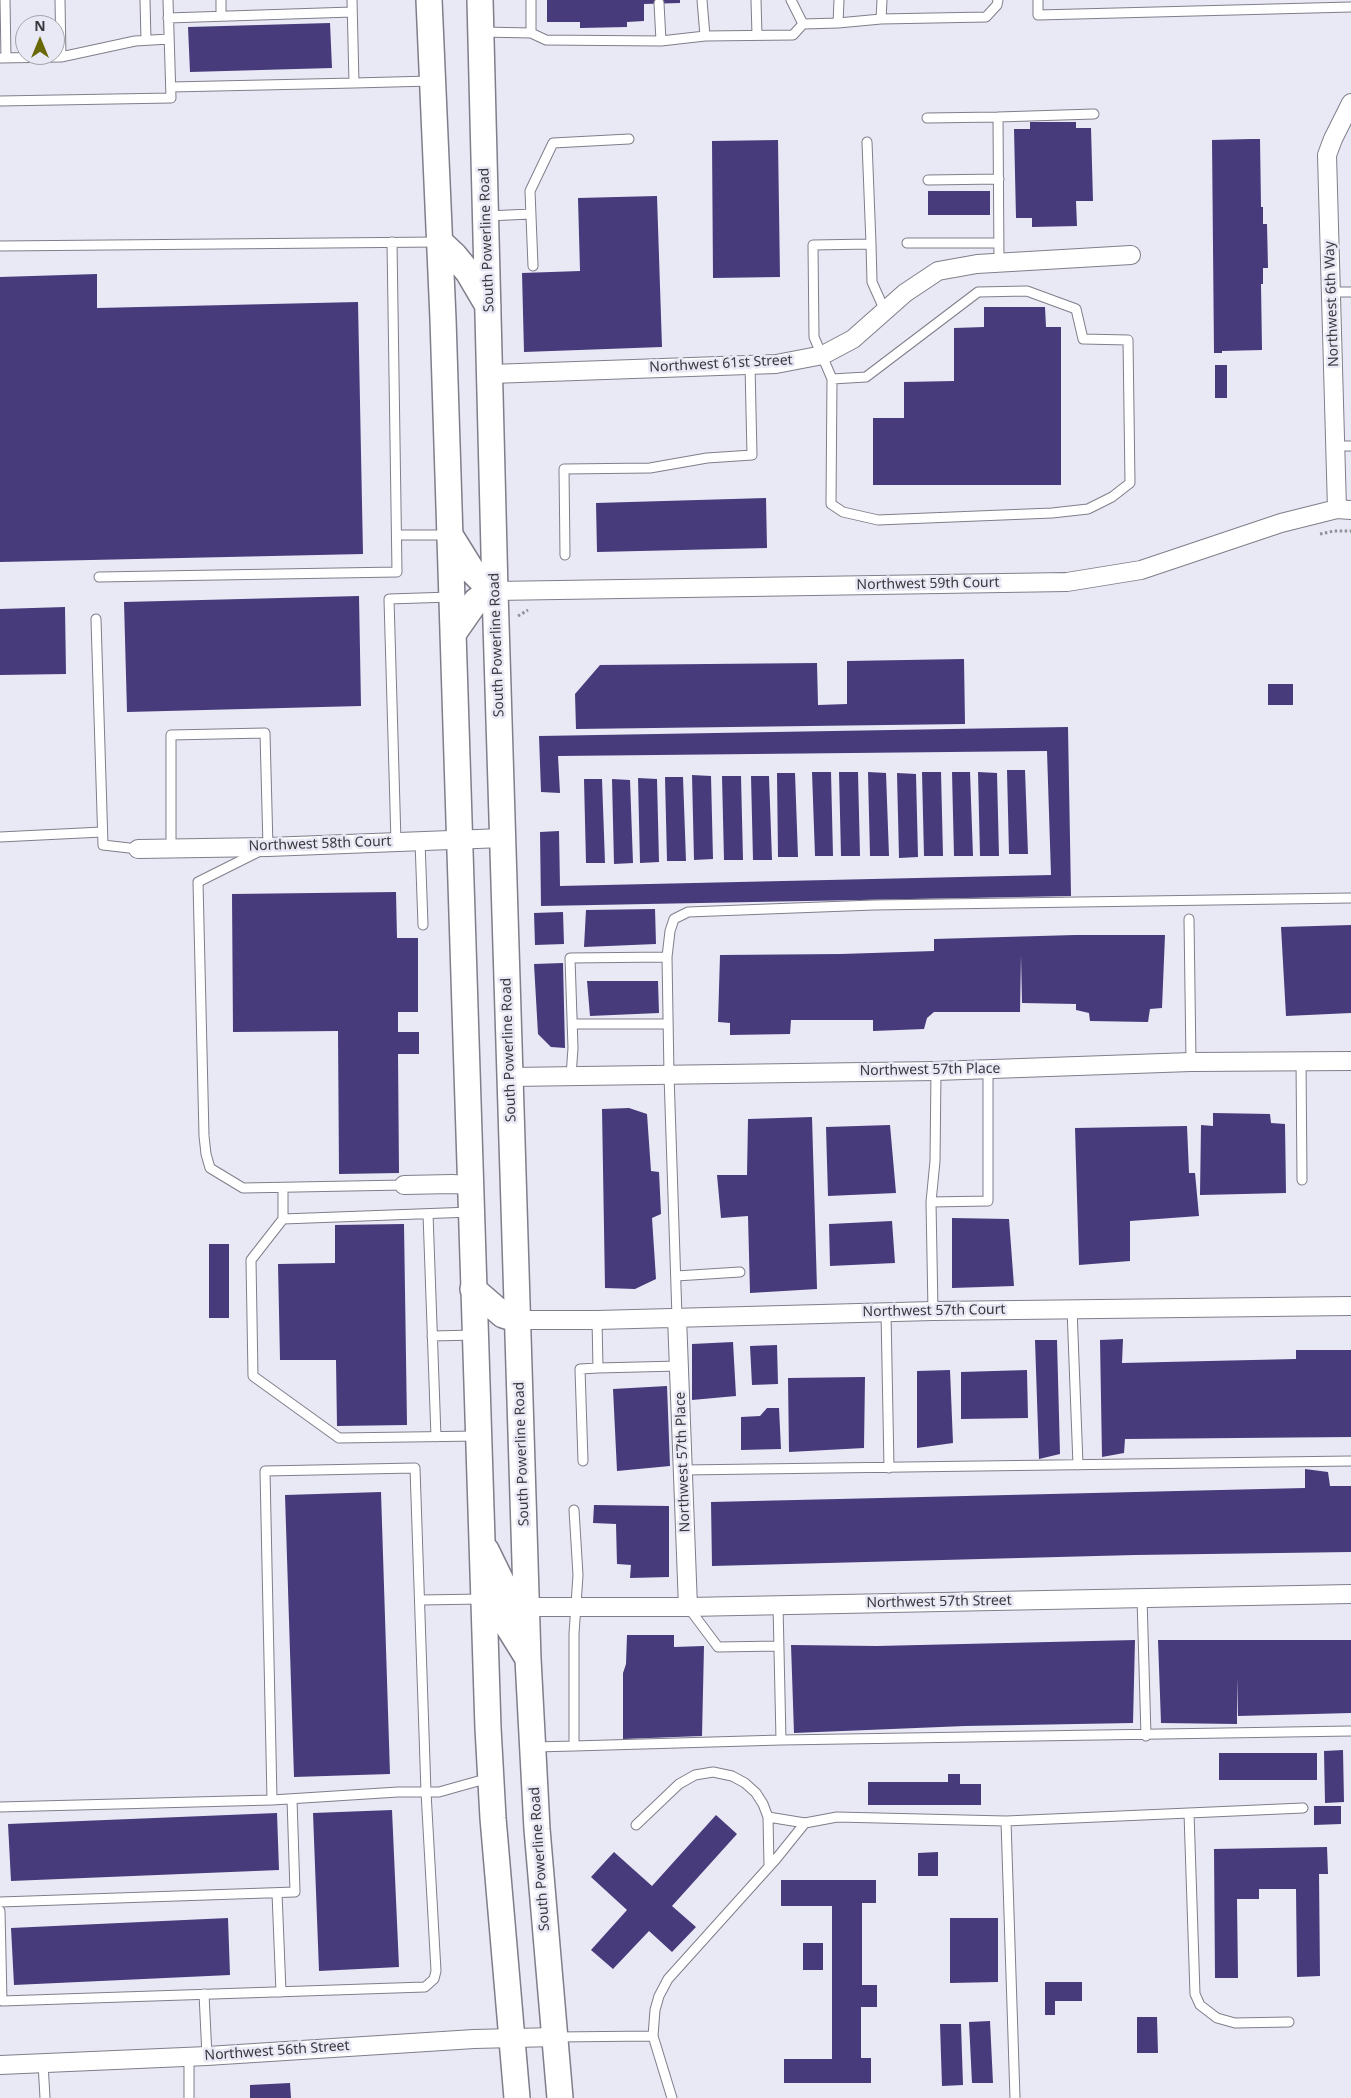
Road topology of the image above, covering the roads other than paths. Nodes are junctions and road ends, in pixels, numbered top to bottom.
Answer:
1 (5, 0) edge
2 (60, 0) edge
3 (144, 0) edge
4 (168, 0) edge
5 (221, 0) edge
6 (352, 0) edge
7 (429, 0) edge
8 (480, 0) edge
9 (531, 0) edge
10 (702, 0) edge
11 (756, 0) edge
12 (791, 0) edge
13 (839, 0) edge
14 (882, 0) edge
15 (998, 0) edge
16 (1038, 0) edge
17 (659, 3) dead end
18 (1263, 5) edge
19 (1351, 7) edge
20 (352, 12) junction
21 (60, 15) edge
22 (222, 16) junction
23 (168, 18) junction
24 (881, 19) junction
25 (838, 23) junction
26 (803, 24) junction
27 (481, 32) junction
28 (531, 33) junction
29 (757, 35) junction
30 (705, 36) junction
31 (169, 39) junction
32 (146, 40) junction
33 (661, 41) junction
34 (65, 56) edge
35 (3, 58) edge
36 (432, 81) junction
37 (354, 83) junction
38 (171, 87) junction
39 (0, 102) edge
40 (1351, 103) edge
41 (1094, 114) dead end
42 (998, 117) junction
43 (927, 118) dead end
44 (629, 140) dead end
45 (867, 142) dead end
46 (999, 179) junction
47 (928, 180) dead end
48 (531, 214) junction
49 (487, 216) junction
50 (392, 242) junction
51 (440, 242) junction
52 (907, 243) dead end
53 (999, 243) junction
54 (870, 244) junction
55 (0, 246) edge
56 (1131, 255) dead end
57 (999, 262) junction
58 (533, 266) dead end
59 (1332, 292) junction
60 (1351, 292) edge
61 (489, 308) junction
62 (884, 311) junction
63 (823, 355) junction
64 (750, 365) junction
65 (491, 374) junction
66 (832, 379) junction
67 (1343, 446) edge
68 (1344, 510) edge
69 (397, 536) junction
70 (450, 543) junction
71 (565, 555) dead end
72 (99, 576) dead end
73 (495, 590) junction
74 (452, 597) junction
75 (96, 618) dead end
76 (453, 634) junction
77 (102, 832) junction
78 (0, 837) edge
79 (503, 838) junction
80 (459, 839) junction
81 (420, 841) junction
82 (396, 842) junction
83 (268, 847) junction
84 (171, 848) junction
85 (138, 849) joint
86 (1351, 898) edge
87 (1189, 919) dead end
88 (423, 925) dead end
89 (667, 957) junction
90 (572, 1024) junction
91 (668, 1024) junction
92 (1301, 1061) junction
93 (1351, 1061) edge
94 (1191, 1062) junction
95 (988, 1069) junction
96 (936, 1071) junction
97 (571, 1076) junction
98 (669, 1076) junction
99 (510, 1077) junction
100 (1302, 1180) dead end
101 (404, 1185) joint
102 (470, 1185) junction
103 (283, 1188) junction
104 (931, 1202) junction
105 (471, 1212) junction
106 (428, 1214) junction
107 (284, 1218) junction
108 (740, 1272) dead end
109 (676, 1276) junction
110 (473, 1288) junction
111 (1351, 1306) edge
112 (1072, 1309) junction
113 (933, 1311) junction
114 (886, 1312) junction
115 (678, 1317) junction
116 (518, 1320) junction
117 (597, 1320) junction
118 (475, 1335) junction
119 (432, 1336) junction
120 (679, 1366) junction
121 (598, 1368) junction
122 (478, 1436) junction
123 (436, 1437) junction
124 (1351, 1461) edge
125 (584, 1462) dead end
126 (1078, 1465) junction
127 (889, 1468) junction
128 (683, 1470) junction
129 (574, 1510) dead end
130 (481, 1539) junction
131 (1351, 1594) edge
132 (1142, 1598) junction
133 (483, 1599) junction
134 (420, 1600) junction
135 (778, 1605) junction
136 (527, 1607) junction
137 (576, 1607) junction
138 (688, 1607) junction
139 (779, 1646) junction
140 (528, 1659) junction
141 (1351, 1731) edge
142 (1146, 1736) junction
143 (781, 1740) junction
144 (574, 1746) junction
145 (532, 1747) junction
146 (490, 1778) junction
147 (426, 1792) junction
148 (292, 1799) junction
149 (272, 1800) junction
150 (0, 1807) edge
151 (1303, 1808) dead end
152 (1189, 1813) junction
153 (768, 1817) junction
154 (1006, 1821) junction
155 (805, 1823) junction
156 (636, 1825) dead end
157 (770, 1866) junction
158 (277, 1893) junction
159 (0, 1902) edge
160 (0, 1911) edge
161 (281, 1992) junction
162 (204, 1994) junction
163 (1290, 2022) dead end
164 (653, 2036) junction
165 (554, 2037) junction
166 (512, 2038) junction
167 (189, 2056) junction
168 (207, 2056) junction
169 (43, 2063) junction
170 (0, 2066) edge
171 (45, 2098) edge
172 (189, 2098) edge
173 (517, 2098) edge
174 (560, 2098) edge
175 (672, 2098) edge
176 (1015, 2098) edge

1 - 35 lane
2 - 21 lane
3 - 32 lane
4 - 23 lane
5 - 22 lane
6 - 20 lane
7 - 36 main road
8 - 27 main road, South Powerline Road
9 - 28 lane
10 - 30 lane
11 - 29 lane
12 - 26 lane
13 - 25 lane
14 - 24 lane
15 - 24 lane
16 - 18 lane
17 - 33 lane
18 - 19 lane
20 - 22 lane
20 - 37 lane
22 - 23 lane
23 - 31 lane
24 - 25 lane
25 - 26 lane
26 - 29 lane
27 - 28 lane
27 - 49 main road, South Powerline Road
28 - 33 lane
29 - 30 lane
30 - 33 lane
31 - 32 lane
31 - 38 lane
32 - 34 lane
36 - 37 lane
36 - 51 main road
37 - 38 lane
38 - 39 lane
40 - 59 street, Northwest 6th Way
41 - 42 lane
42 - 43 lane
42 - 46 lane
44 - 48 lane
45 - 54 lane
46 - 47 lane
46 - 53 lane
48 - 49 lane
48 - 58 lane
49 - 61 main road, South Powerline Road
50 - 51 lane
50 - 55 lane
50 - 69 lane
51 - 61 main road
51 - 70 main road
52 - 53 lane
53 - 57 lane
54 - 62 lane
54 - 63 lane
56 - 57 street, Northwest 61st Street
57 - 62 street, Northwest 61st Street
59 - 60 lane
59 - 67 street, Northwest 6th Way
61 - 65 main road, South Powerline Road
62 - 63 street, Northwest 61st Street
63 - 64 street, Northwest 61st Street
63 - 66 lane
64 - 65 street, Northwest 61st Street
64 - 71 lane
65 - 73 main road, South Powerline Road
66 - 66 lane
67 - 68 street, Northwest 6th Way
68 - 73 street, Northwest 59th Court
69 - 70 lane
69 - 72 lane
70 - 73 main road
70 - 74 main road
73 - 76 main road
73 - 79 main road, South Powerline Road
74 - 76 main road
74 - 82 lane
75 - 77 lane
76 - 80 main road
77 - 78 lane
77 - 85 lane
79 - 80 street, Northwest 58th Court
79 - 99 main road, South Powerline Road
80 - 81 street, Northwest 58th Court
80 - 102 main road
81 - 82 street, Northwest 58th Court
81 - 88 lane
82 - 83 street, Northwest 58th Court
83 - 84 street, Northwest 58th Court
83 - 84 lane
83 - 103 lane
84 - 85 street, Northwest 58th Court
86 - 89 lane
87 - 94 lane
89 - 90 lane
89 - 91 lane
90 - 91 lane
90 - 97 lane
91 - 98 lane
92 - 93 street, Northwest 57th Place
92 - 94 street, Northwest 57th Place
92 - 100 lane
94 - 95 street, Northwest 57th Place
95 - 96 street, Northwest 57th Place
95 - 104 lane
96 - 98 street, Northwest 57th Place
96 - 104 lane
97 - 98 street, Northwest 57th Place
97 - 99 street, Northwest 57th Place
98 - 109 lane
99 - 116 main road, South Powerline Road
101 - 102 street
101 - 103 lane
102 - 105 main road
103 - 107 lane
104 - 113 lane
105 - 106 lane
105 - 110 main road
106 - 107 lane
106 - 119 lane
107 - 123 lane
108 - 109 lane
109 - 115 lane
110 - 116 main road
110 - 118 main road
111 - 112 street, Northwest 57th Court
112 - 113 street, Northwest 57th Court
112 - 126 lane
113 - 114 street, Northwest 57th Court
114 - 115 street, Northwest 57th Court
114 - 127 lane
115 - 117 street, Northwest 57th Court
115 - 120 street, Northwest 57th Place
116 - 117 street, Northwest 57th Court
116 - 136 main road, South Powerline Road
117 - 121 lane
118 - 119 lane
118 - 122 main road
119 - 123 lane
120 - 121 lane
120 - 128 street, Northwest 57th Place
121 - 125 lane
122 - 123 lane
122 - 130 main road
124 - 126 lane
126 - 127 lane
127 - 128 lane
128 - 138 street, Northwest 57th Place
129 - 137 lane
130 - 133 main road
130 - 136 main road
131 - 132 street, Northwest 57th Street
132 - 135 street, Northwest 57th Street
132 - 142 lane
133 - 134 lane
133 - 140 main road
133 - 146 main road
134 - 147 lane
134 - 149 lane
135 - 138 street, Northwest 57th Street
135 - 139 lane
136 - 137 street, Northwest 57th Street
136 - 140 main road, South Powerline Road
137 - 138 street, Northwest 57th Street
137 - 144 lane
138 - 139 lane
139 - 143 lane
140 - 145 main road, South Powerline Road
141 - 142 lane
142 - 143 lane
143 - 144 lane
144 - 145 lane
145 - 165 main road, South Powerline Road
146 - 147 lane
146 - 166 main road
147 - 148 lane
147 - 161 lane
148 - 149 lane
148 - 158 lane
149 - 150 lane
151 - 152 lane
152 - 154 lane
152 - 163 lane
153 - 155 lane
153 - 156 lane
153 - 157 lane
154 - 155 lane
154 - 176 lane
155 - 157 lane
157 - 164 lane
158 - 159 lane
158 - 161 lane
160 - 162 lane
161 - 162 lane
162 - 168 lane
164 - 165 lane
164 - 175 lane
165 - 166 street, Northwest 56th Street
165 - 174 main road, South Powerline Road
166 - 168 street, Northwest 56th Street
166 - 173 main road
167 - 168 street, Northwest 56th Street
167 - 169 street, Northwest 56th Street
167 - 172 lane
169 - 170 street, Northwest 56th Street
169 - 171 lane

